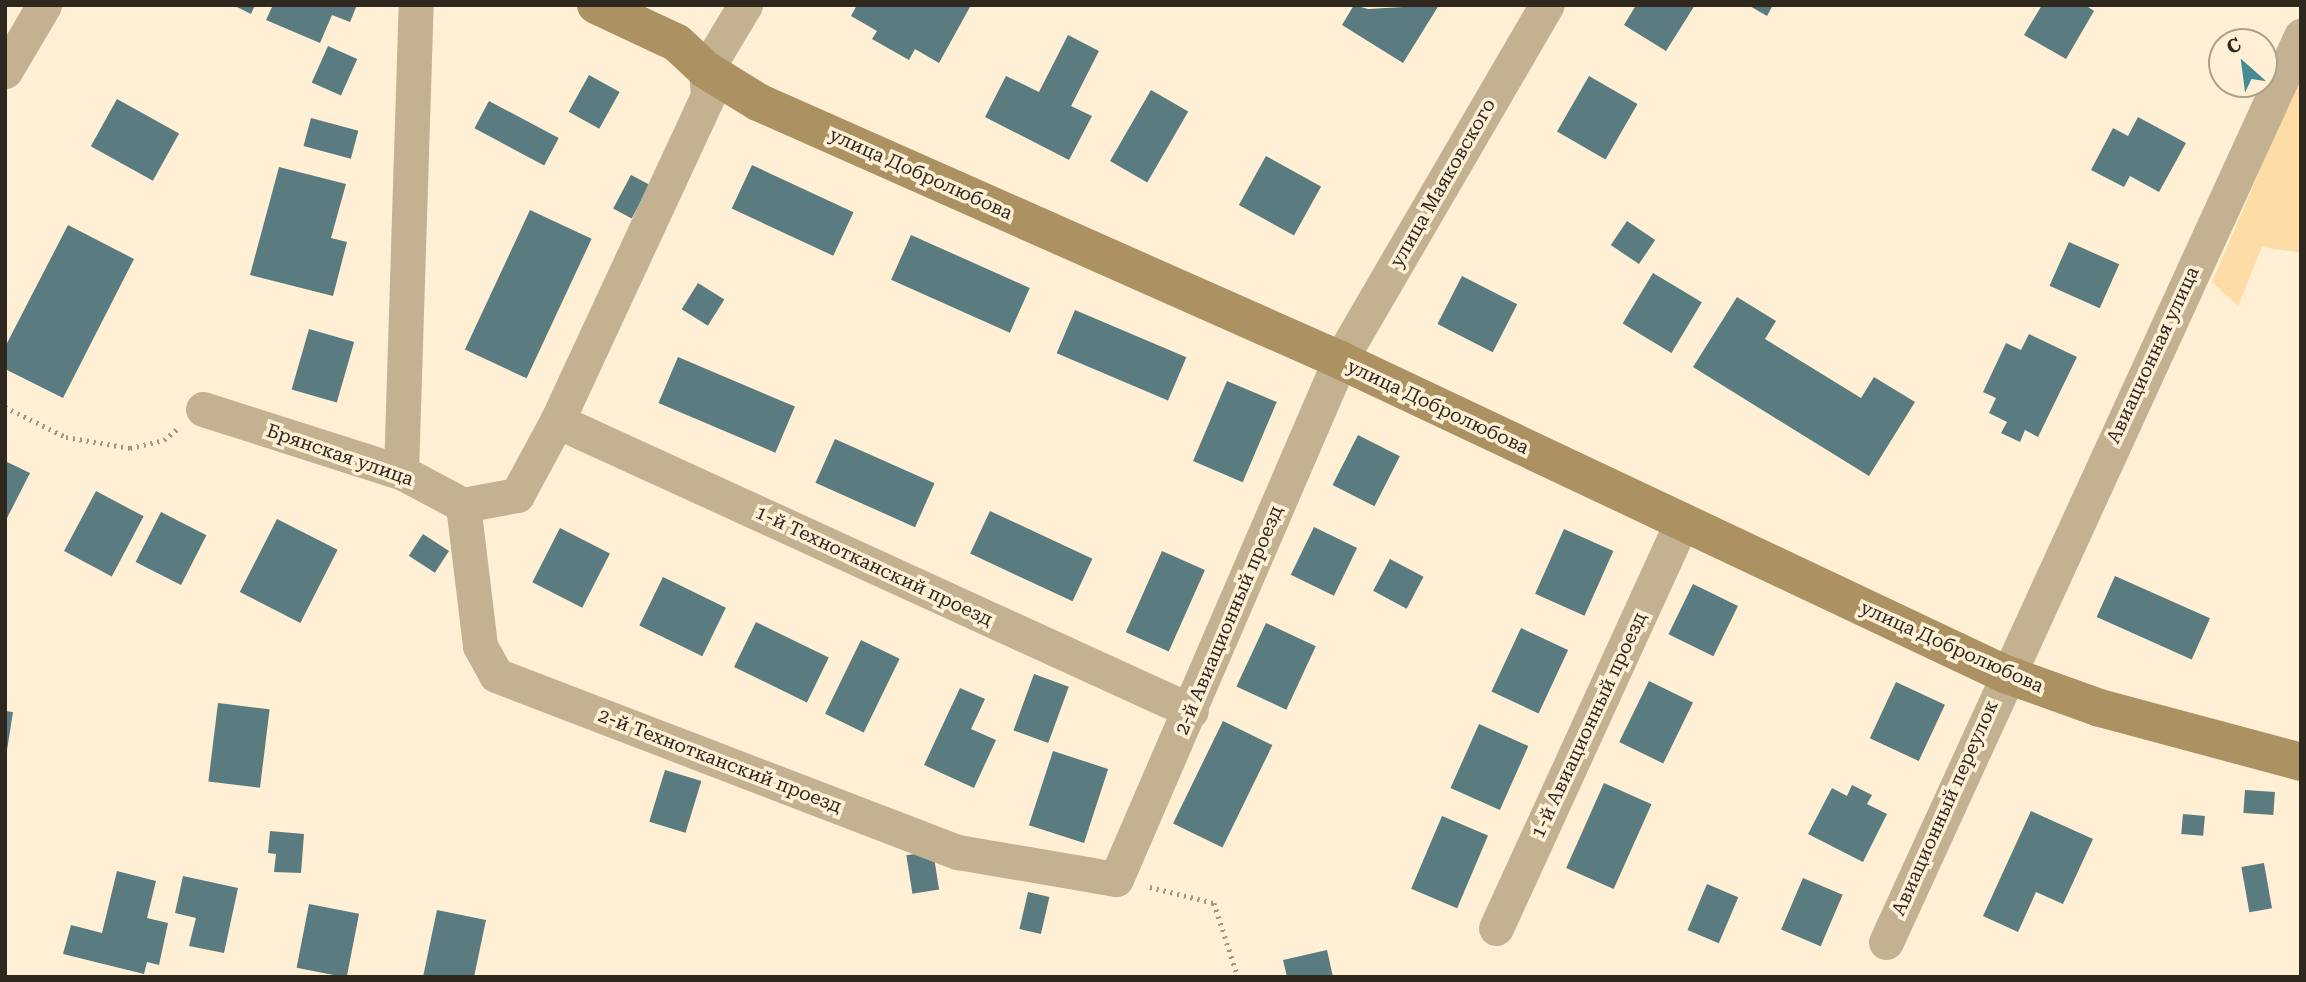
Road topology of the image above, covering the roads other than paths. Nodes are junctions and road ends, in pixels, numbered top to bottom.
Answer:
1 (44, 5) edge
2 (416, 5) edge
3 (596, 5) edge
4 (745, 5) edge
5 (1547, 5) edge
6 (2301, 36) edge
7 (706, 70) junction
8 (5, 71) edge
9 (1340, 360) junction
10 (202, 409) road end
11 (557, 421) junction
12 (401, 472) junction
13 (463, 505) junction
14 (1681, 523) junction
15 (2005, 674) junction
16 (1191, 711) junction
17 (2301, 762) edge
18 (1116, 879) joint
19 (1496, 928) dead end
20 (1886, 942) dead end

1 - 8 street
2 - 12 street
3 - 7 street, улица Добролюбова
4 - 7 street
5 - 9 street, улица Маяковского
6 - 15 street, Авиационная улица
7 - 9 street, улица Добролюбова
7 - 11 street
9 - 14 street, улица Добролюбова
9 - 16 street, 2-й Авиационный проезд
10 - 12 street, Брянская улица
11 - 13 street
11 - 16 street, 1-й Технотканский проезд
12 - 13 street, Брянская улица
13 - 18 street, 2-й Технотканский проезд
14 - 15 street, улица Добролюбова
14 - 19 street, 1-й Авиационный проезд
15 - 17 street, улица Добролюбова
15 - 20 street, Авиационный переулок
16 - 18 street, 2-й Авиационный проезд

